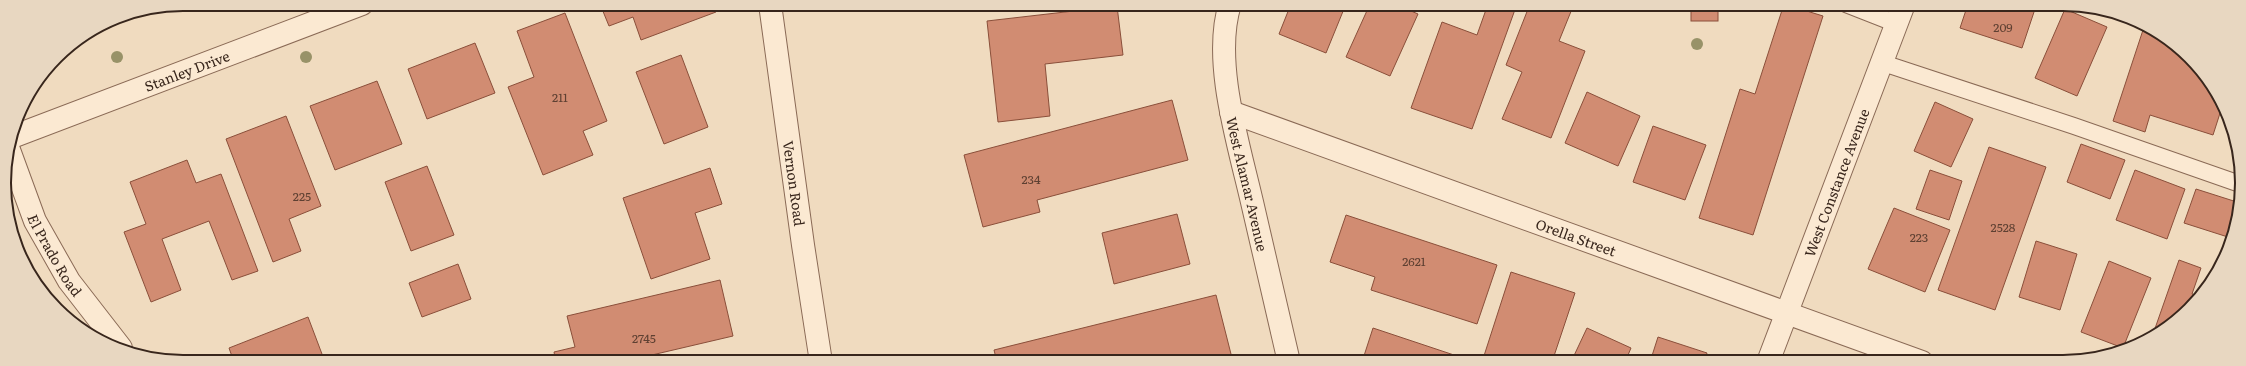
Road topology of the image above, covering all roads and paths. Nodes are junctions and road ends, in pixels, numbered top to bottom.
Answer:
1 (344, 11) edge
2 (771, 11) edge
3 (1229, 11) edge
4 (1884, 11) edge
5 (1900, 14) edge
6 (1883, 63) junction
7 (1231, 112) junction
8 (18, 135) edge
9 (12, 159) edge
10 (2235, 182) edge
11 (1787, 311) junction
12 (116, 341) edge
13 (820, 355) edge
14 (1287, 355) edge
15 (1771, 355) edge
16 (1903, 355) edge

1 - 8 street, Stanley Drive
2 - 13 street, Vernon Road
3 - 7 street, West Alamar Avenue
4 - 5 lane
5 - 6 street, West Constance Avenue
6 - 10 lane
6 - 11 street, West Constance Avenue
7 - 11 street, Orella Street
7 - 14 street, West Alamar Avenue
9 - 12 street, El Prado Road
11 - 15 street, West Constance Avenue
11 - 16 street, Orella Street

